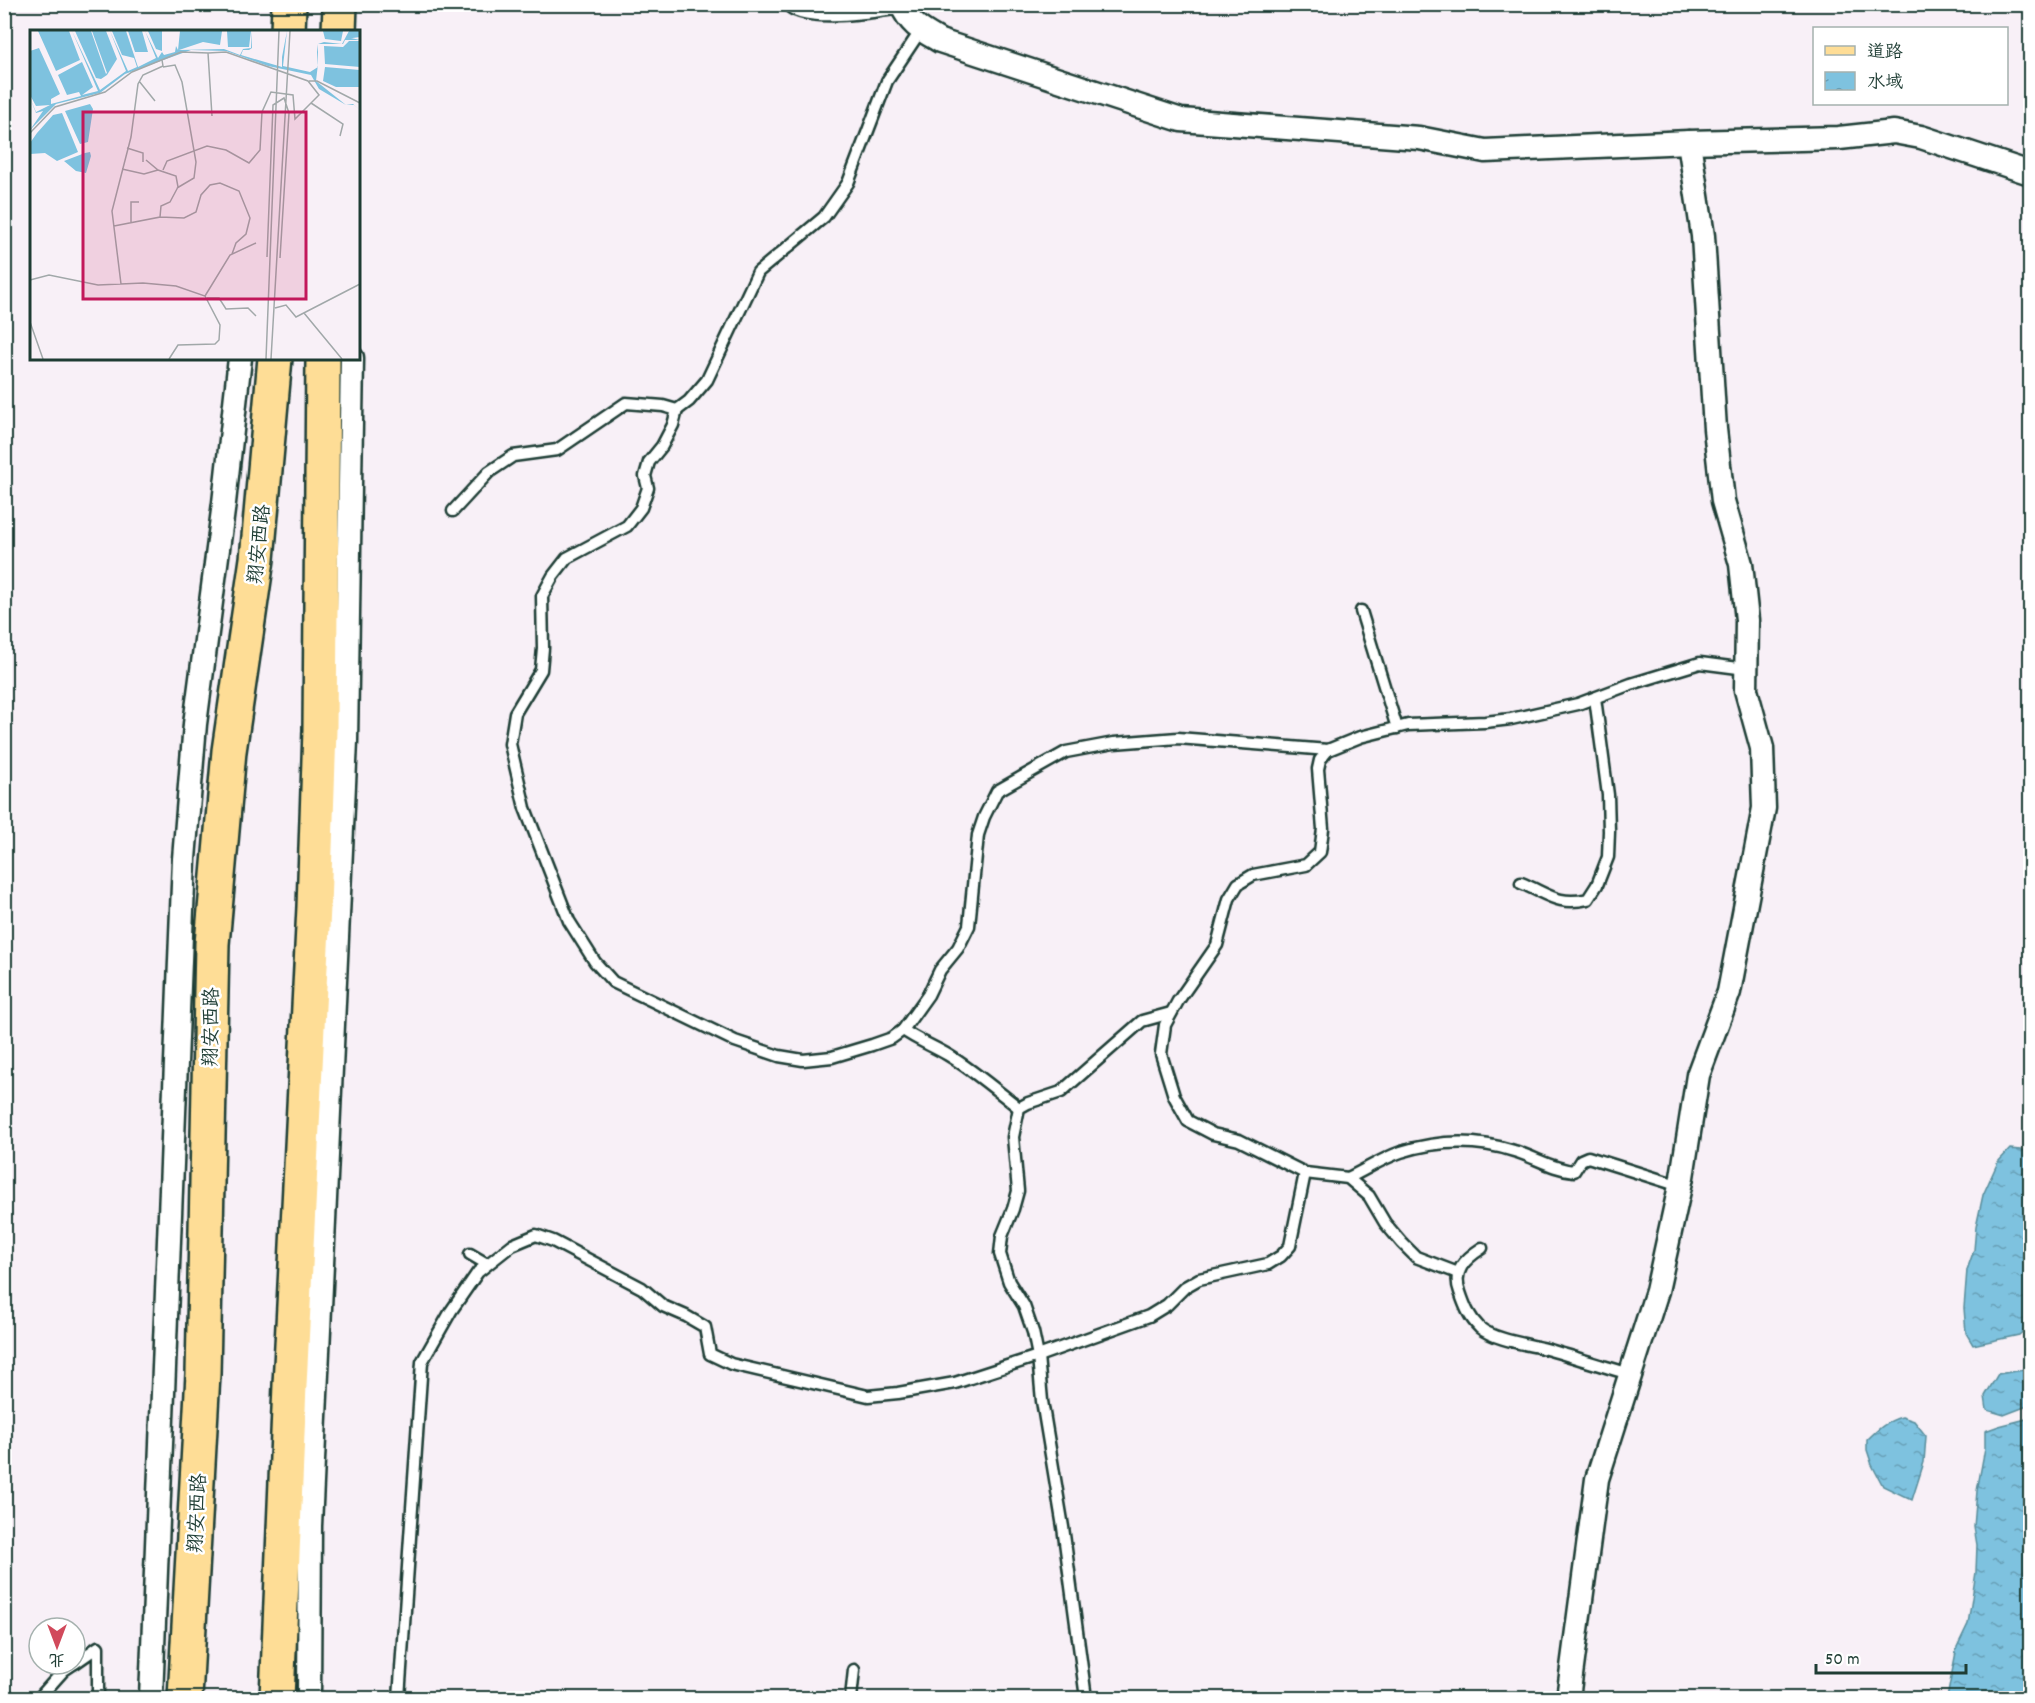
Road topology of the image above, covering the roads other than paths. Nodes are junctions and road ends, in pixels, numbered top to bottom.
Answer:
1 (341, 4) edge
2 (787, 4) edge
3 (902, 6) edge
4 (339, 30) edge
5 (344, 30) edge
6 (921, 30) junction
7 (1689, 142) junction
8 (2031, 173) edge
9 (240, 360) edge
10 (275, 360) edge
11 (323, 360) edge
12 (352, 360) edge
13 (677, 410) junction
14 (453, 512) dead end
15 (1361, 612) dead end
16 (1746, 669) junction
17 (1595, 698) junction
18 (1397, 728) junction
19 (1328, 750) junction
20 (1521, 883) dead end
21 (1171, 1013) junction
22 (903, 1030) junction
23 (1019, 1108) junction
24 (1305, 1173) junction
25 (1348, 1178) junction
26 (1680, 1186) junction
27 (1482, 1248) dead end
28 (470, 1254) dead end
29 (487, 1264) junction
30 (1458, 1273) junction
31 (1038, 1356) junction
32 (1630, 1374) junction
33 (87, 1654) edge
34 (854, 1670) dead end
35 (59, 1676) edge
36 (39, 1698) edge
37 (98, 1698) edge
38 (150, 1698) edge
39 (185, 1698) edge
40 (277, 1698) edge
41 (309, 1698) edge
42 (399, 1698) edge
43 (851, 1698) edge
44 (1086, 1698) edge
45 (1568, 1698) edge

1 - 4 main road
1 - 5 street
2 - 3 lane
3 - 6 street
6 - 7 street
6 - 13 lane
7 - 8 street
7 - 16 street
9 - 38 street
10 - 39 main road, 翔安西路
11 - 40 main road
12 - 41 street
13 - 14 lane
13 - 22 lane
15 - 18 lane
16 - 17 lane
16 - 26 street
17 - 18 lane
17 - 20 lane
18 - 19 lane
19 - 21 lane
19 - 22 lane
21 - 23 lane
21 - 24 lane
22 - 23 lane
23 - 31 lane
24 - 25 lane
24 - 31 lane
25 - 26 lane
25 - 30 lane
26 - 32 street
27 - 30 lane
28 - 29 lane
29 - 31 lane
29 - 42 lane
30 - 32 lane
31 - 44 lane
32 - 45 street
33 - 37 lane
34 - 43 lane
35 - 36 lane

